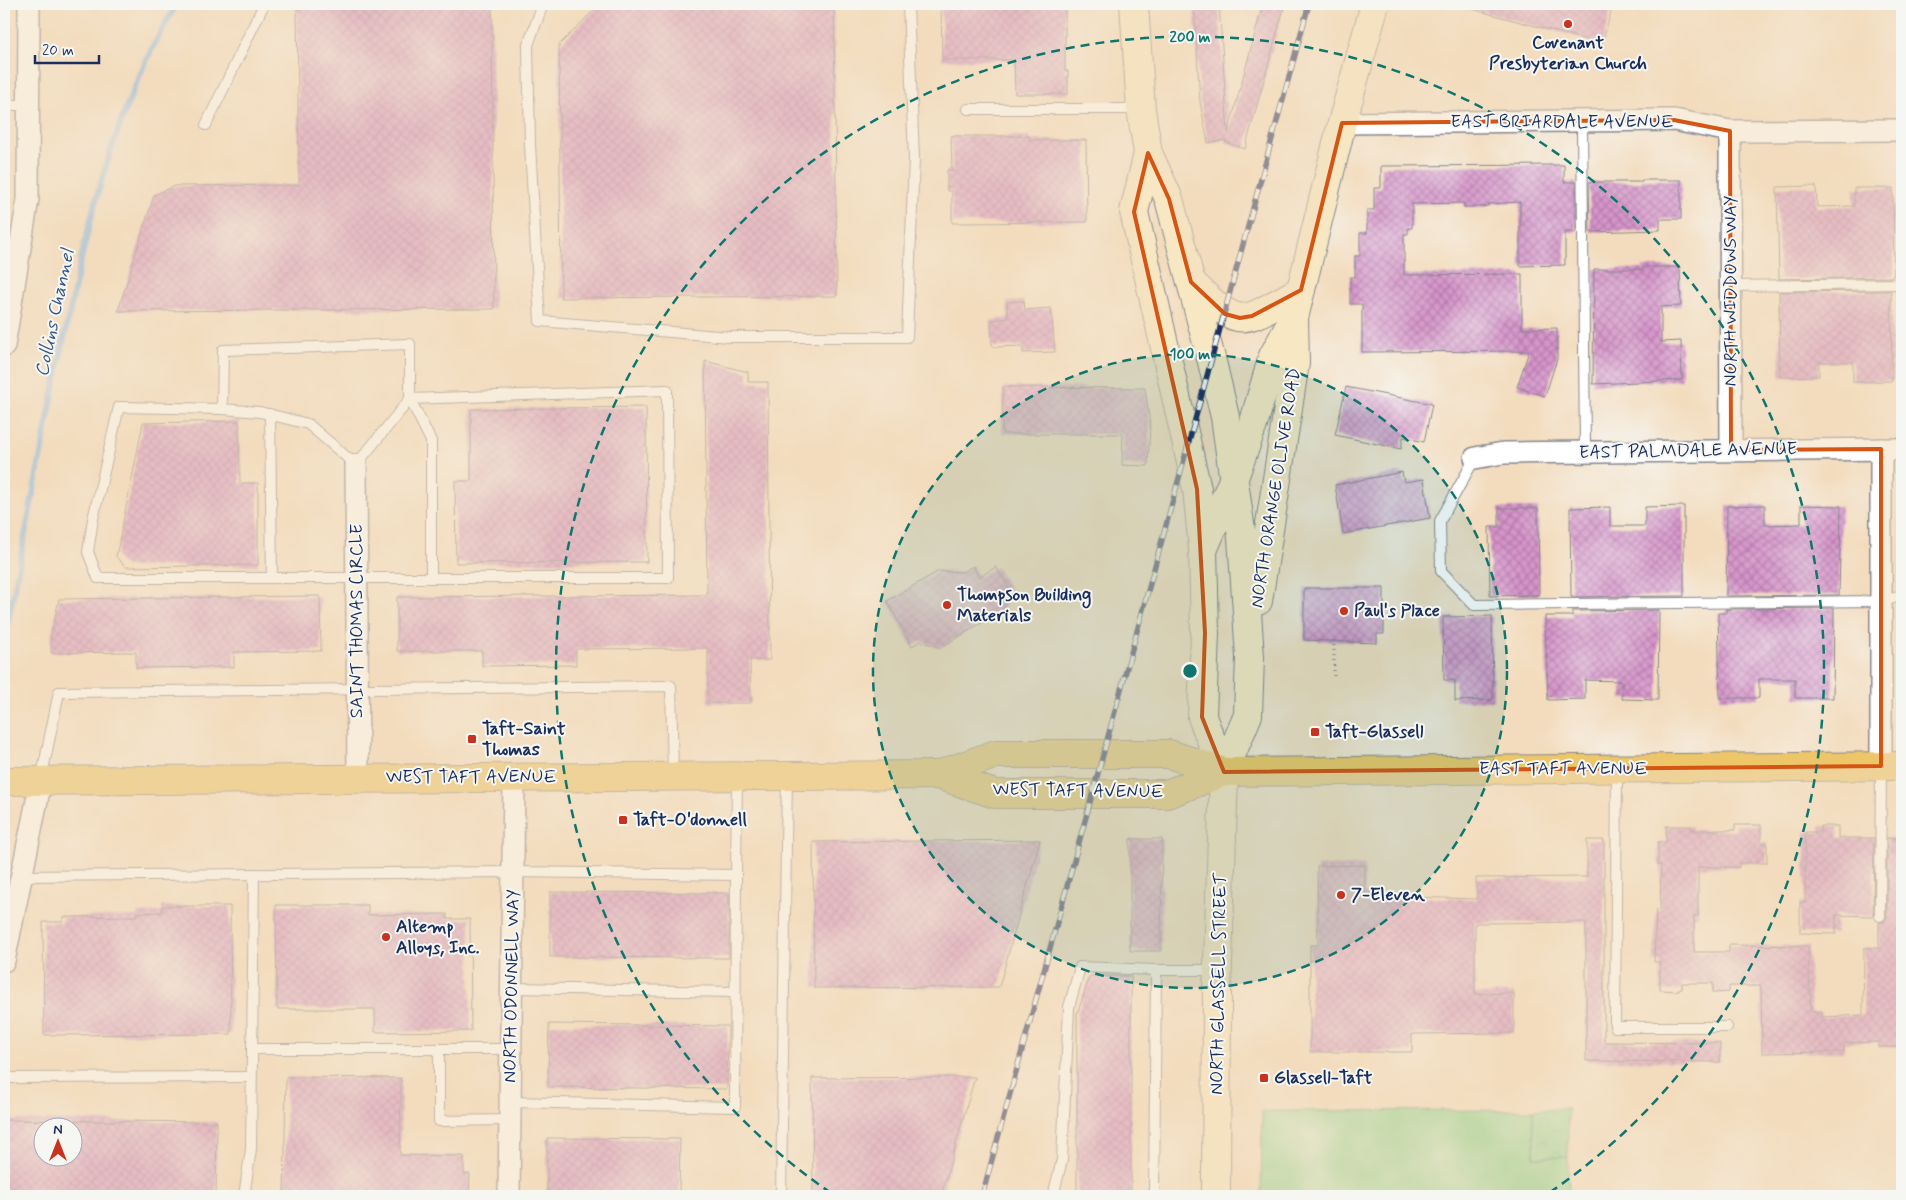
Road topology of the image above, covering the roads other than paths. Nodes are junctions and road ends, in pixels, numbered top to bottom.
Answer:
1 (30, 4) edge
2 (264, 4) edge
3 (543, 4) edge
4 (908, 4) edge
5 (1134, 4) edge
6 (1375, 4) edge
7 (29, 105) junction
8 (4, 106) edge
9 (968, 109) dead end
10 (1141, 109) junction
11 (1582, 121) junction
12 (1342, 123) junction
13 (206, 125) dead end
14 (1902, 130) edge
15 (1730, 131) junction
16 (1148, 153) junction
17 (1191, 282) junction
18 (1902, 284) edge
19 (1731, 286) junction
20 (1301, 290) junction
21 (7, 310) edge
22 (1294, 318) junction
23 (4, 346) edge
24 (410, 399) junction
25 (222, 409) junction
26 (270, 414) junction
27 (1892, 449) edge
28 (1731, 450) junction
29 (1585, 452) junction
30 (1475, 458) joint
31 (356, 465) junction
32 (1235, 475) junction
33 (1203, 549) junction
34 (357, 577) junction
35 (272, 578) junction
36 (431, 578) junction
37 (1902, 596) edge
38 (1882, 601) junction
39 (1250, 657) junction
40 (358, 691) junction
41 (1892, 766) edge
42 (1617, 769) junction
43 (1224, 772) junction
44 (787, 775) junction
45 (938, 775) junction
46 (514, 776) junction
47 (673, 776) junction
48 (737, 776) junction
49 (358, 778) junction
50 (4, 781) edge
51 (41, 781) junction
52 (513, 872) junction
53 (254, 874) junction
54 (736, 875) junction
55 (21, 876) junction
56 (1880, 916) dead end
57 (4, 961) edge
58 (1156, 970) junction
59 (1218, 970) junction
60 (512, 988) junction
61 (735, 992) junction
62 (1727, 1027) dead end
63 (252, 1049) junction
64 (440, 1050) junction
65 (511, 1050) junction
66 (252, 1077) junction
67 (4, 1078) edge
68 (510, 1111) junction
69 (244, 1196) edge
70 (509, 1196) edge
71 (781, 1196) edge
72 (1053, 1196) edge
73 (1154, 1196) edge
74 (1216, 1196) edge

1 - 7 street
2 - 13 lane
3 - 4 lane
5 - 10 main road, NORTH GLASSELL STREET
6 - 12 main road, NORTH ORANGE OLIVE ROAD
7 - 8 lane
7 - 21 street
9 - 10 lane
10 - 16 main road, NORTH GLASSELL STREET
11 - 12 street, EAST BRIARDALE AVENUE
11 - 15 street, EAST BRIARDALE AVENUE
11 - 29 lane
12 - 20 main road, NORTH ORANGE OLIVE ROAD
14 - 15 street, EAST BRIARDALE AVENUE
15 - 19 street, NORTH WIDDOWS WAY
16 - 17 main road, NORTH GLASSELL STREET
16 - 33 main road, NORTH GLASSELL STREET
17 - 20 main road
17 - 32 main road, NORTH GLASSELL STREET
18 - 19 lane
19 - 28 street, NORTH WIDDOWS WAY
20 - 22 main road, NORTH ORANGE OLIVE ROAD
21 - 23 street
22 - 32 main road, NORTH ORANGE OLIVE ROAD
22 - 39 main road, NORTH ORANGE OLIVE ROAD
24 - 25 lane
24 - 31 lane
24 - 36 lane
24 - 36 lane
25 - 26 lane
25 - 35 lane
26 - 31 lane
26 - 35 lane
27 - 28 street, EAST PALMDALE AVENUE
27 - 38 street
28 - 29 street, EAST PALMDALE AVENUE
29 - 30 street, EAST PALMDALE AVENUE
30 - 38 lane
31 - 34 street, SAINT THOMAS CIRCLE
32 - 33 main road, NORTH ORANGE OLIVE ROAD
32 - 39 main road, NORTH GLASSELL STREET
33 - 43 main road, NORTH GLASSELL STREET
34 - 35 lane
34 - 36 lane
34 - 40 street, SAINT THOMAS CIRCLE
37 - 38 lane
38 - 41 street
39 - 43 main road, NORTH GLASSELL STREET
40 - 47 lane
40 - 49 street, SAINT THOMAS CIRCLE
40 - 51 lane
41 - 42 main road, EAST TAFT AVENUE
41 - 56 lane
42 - 43 main road, EAST TAFT AVENUE
42 - 62 lane
43 - 45 main road, WEST TAFT AVENUE
43 - 45 main road, WEST TAFT AVENUE
43 - 59 main road, NORTH GLASSELL STREET
44 - 45 main road, WEST TAFT AVENUE
44 - 48 main road, WEST TAFT AVENUE
44 - 71 lane
46 - 47 main road, WEST TAFT AVENUE
46 - 49 main road, WEST TAFT AVENUE
46 - 52 street, NORTH ODONNELL WAY
47 - 48 main road, WEST TAFT AVENUE
48 - 54 lane
49 - 51 main road, WEST TAFT AVENUE
50 - 51 main road, WEST TAFT AVENUE
51 - 55 street
52 - 53 lane
52 - 54 lane
52 - 60 street, NORTH ODONNELL WAY
53 - 55 lane
53 - 63 lane
54 - 61 lane
55 - 57 street
58 - 59 lane
58 - 72 lane
58 - 73 lane
59 - 74 main road, NORTH GLASSELL STREET
60 - 61 lane
60 - 65 street, NORTH ODONNELL WAY
61 - 68 lane
63 - 64 lane
63 - 66 lane
64 - 65 lane
64 - 68 lane
65 - 68 street, NORTH ODONNELL WAY
66 - 67 lane
66 - 69 lane
68 - 70 street, NORTH ODONNELL WAY

